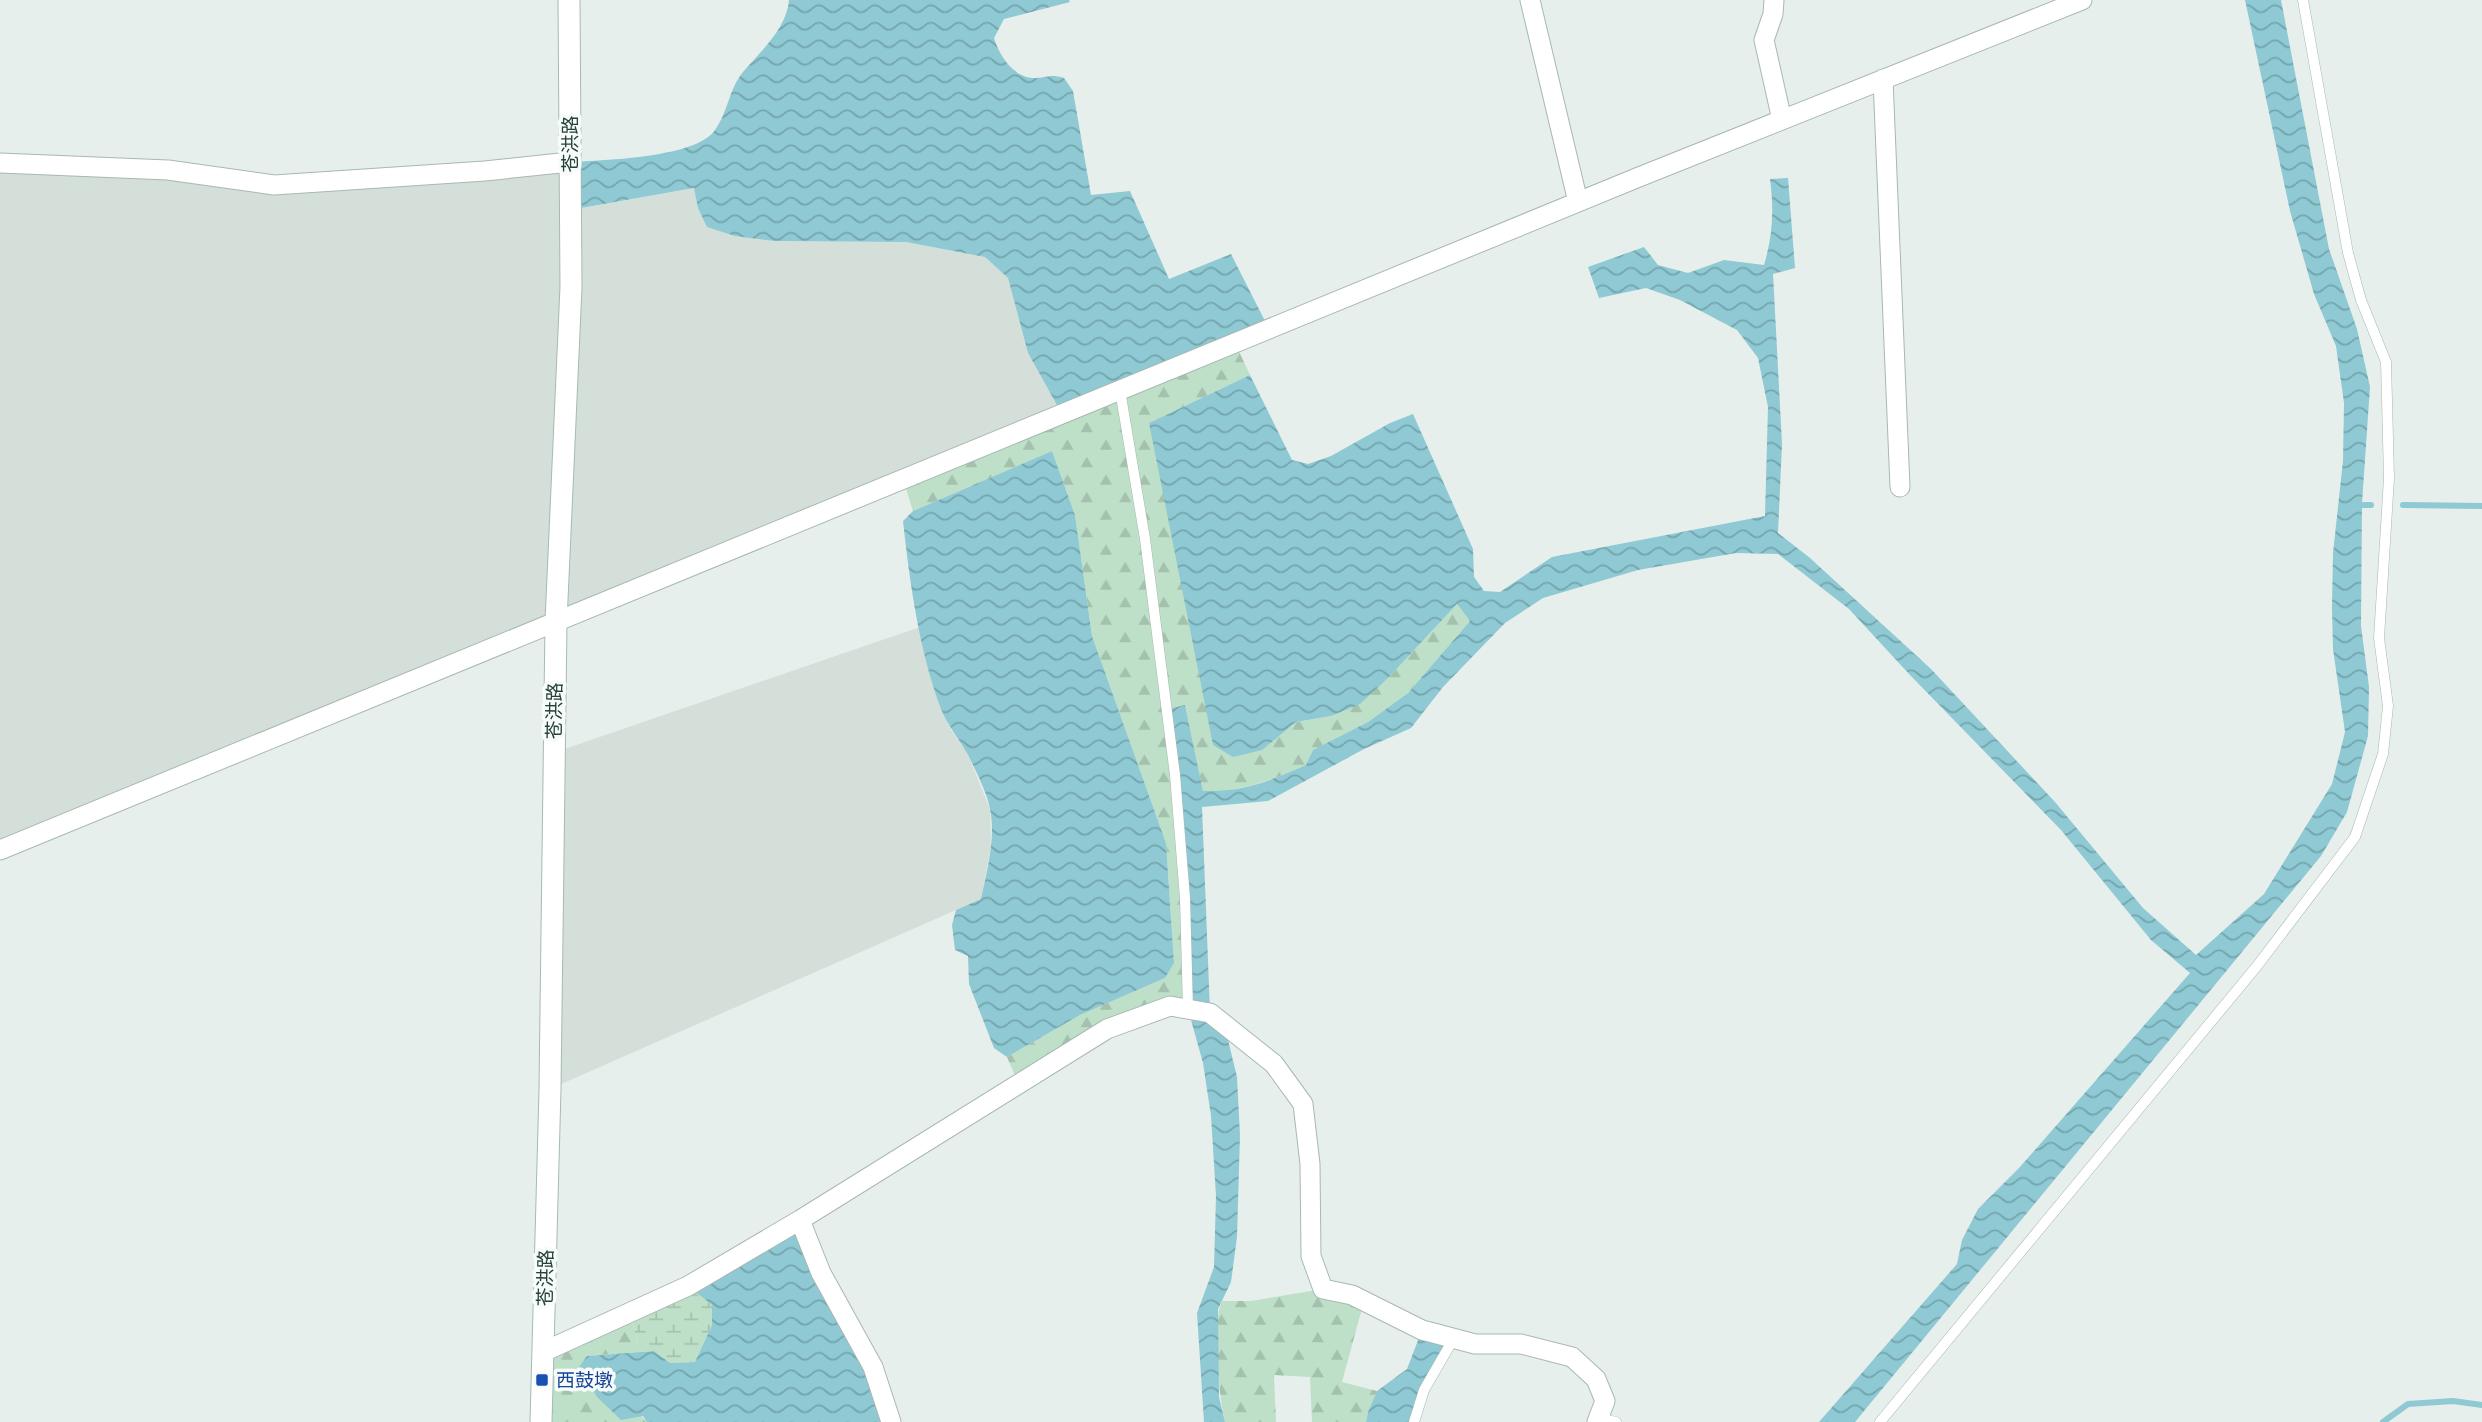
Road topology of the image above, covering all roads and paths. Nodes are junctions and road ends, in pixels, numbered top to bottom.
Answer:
1 (571, 0) edge
2 (1530, 0) edge
3 (1774, 0) edge
4 (2082, 0) edge
5 (2304, 0) edge
6 (1883, 79) junction
7 (1782, 120) junction
8 (570, 162) junction
9 (0, 163) edge
10 (1578, 202) junction
11 (1120, 390) junction
12 (1900, 487) dead end
13 (558, 621) junction
14 (0, 850) edge
15 (1188, 1009) junction
16 (800, 1220) junction
17 (1454, 1338) junction
18 (547, 1350) junction
19 (1604, 1421) edge
20 (541, 1422) edge
21 (549, 1422) edge
22 (891, 1422) edge
23 (1414, 1422) edge
24 (1880, 1422) edge

1 - 8 main road, 苍洪路
1 - 13 main road
2 - 10 street
3 - 7 street
4 - 6 street
5 - 24 lane
6 - 7 street
6 - 12 street
7 - 10 street
8 - 9 street
8 - 13 main road, 苍洪路
10 - 11 street
11 - 13 street
11 - 15 lane
13 - 14 street
13 - 18 main road, 苍洪路
15 - 16 street
15 - 17 street
16 - 18 street
16 - 22 street
17 - 19 street
17 - 23 lane
18 - 20 main road, 苍洪路
18 - 21 main road

